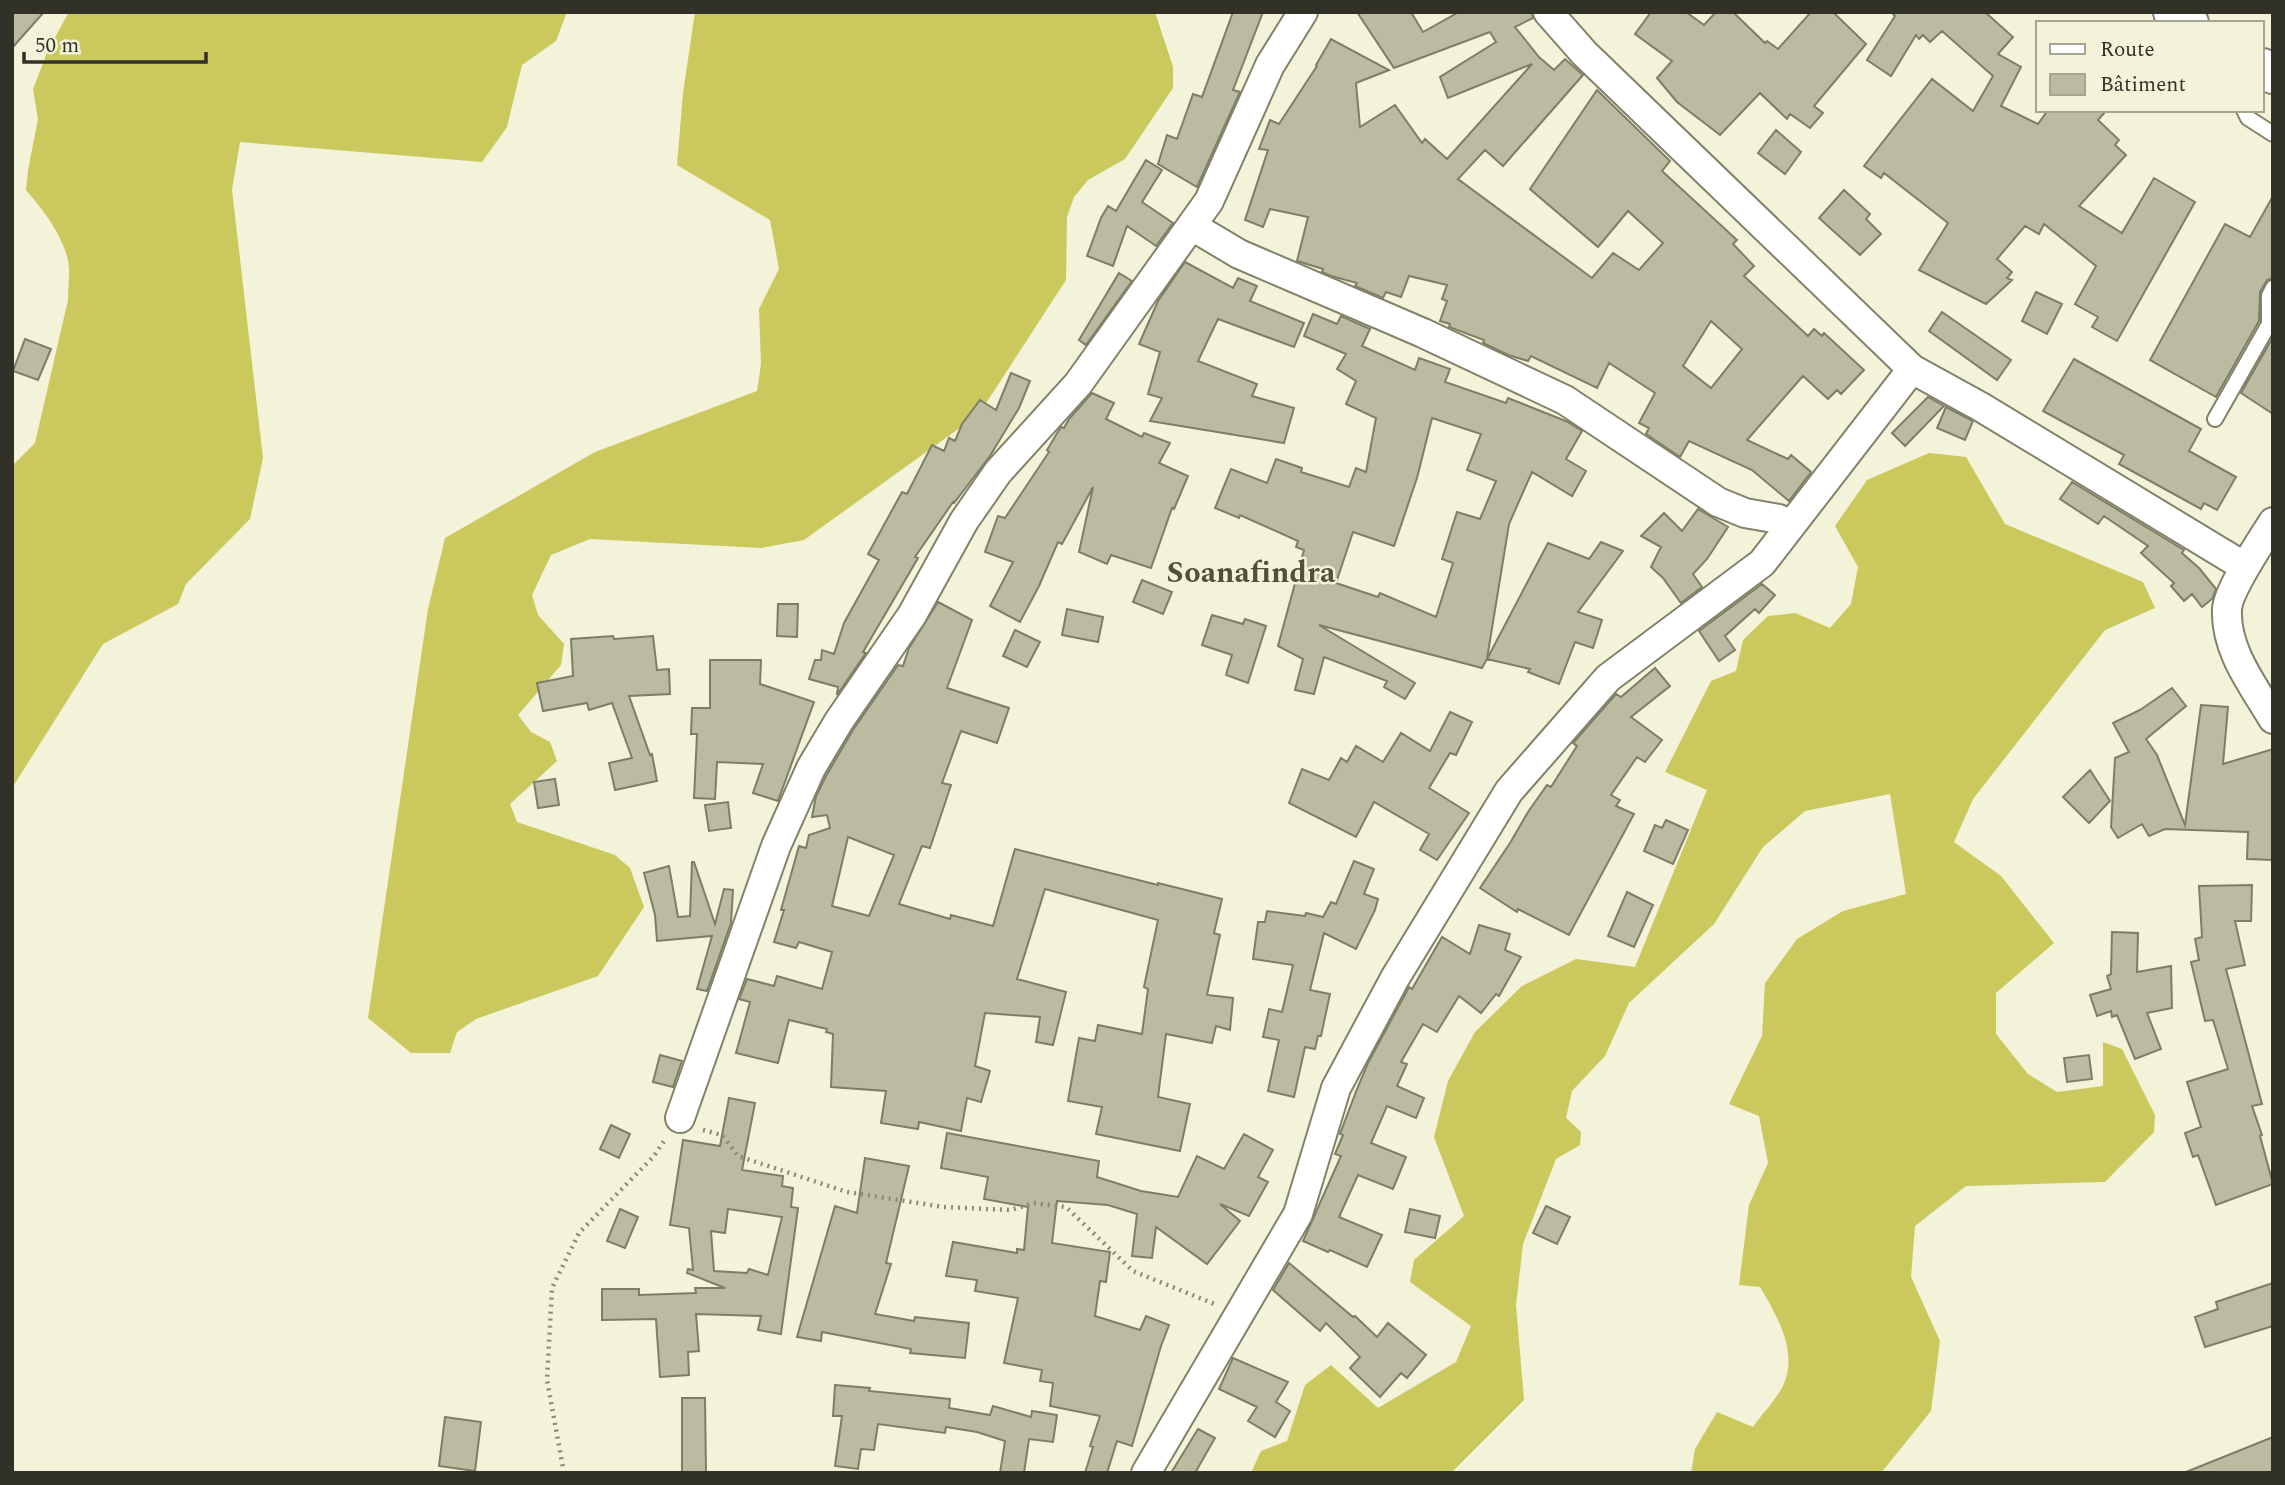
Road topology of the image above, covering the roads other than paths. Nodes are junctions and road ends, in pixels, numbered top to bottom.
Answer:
1 (1303, 12) edge
2 (1548, 12) edge
3 (2245, 112) edge
4 (2273, 134) edge
5 (1192, 226) junction
6 (2273, 288) edge
7 (1912, 369) junction
8 (2215, 419) dead end
9 (1779, 519) dead end
10 (2273, 522) edge
11 (2245, 567) junction
12 (2273, 719) edge
13 (680, 1118) road end
14 (1146, 1473) edge

1 - 5 street
2 - 7 street
3 - 4 lane
5 - 9 street
5 - 13 street
6 - 8 lane
7 - 11 street
7 - 14 street
10 - 11 street
11 - 12 street

